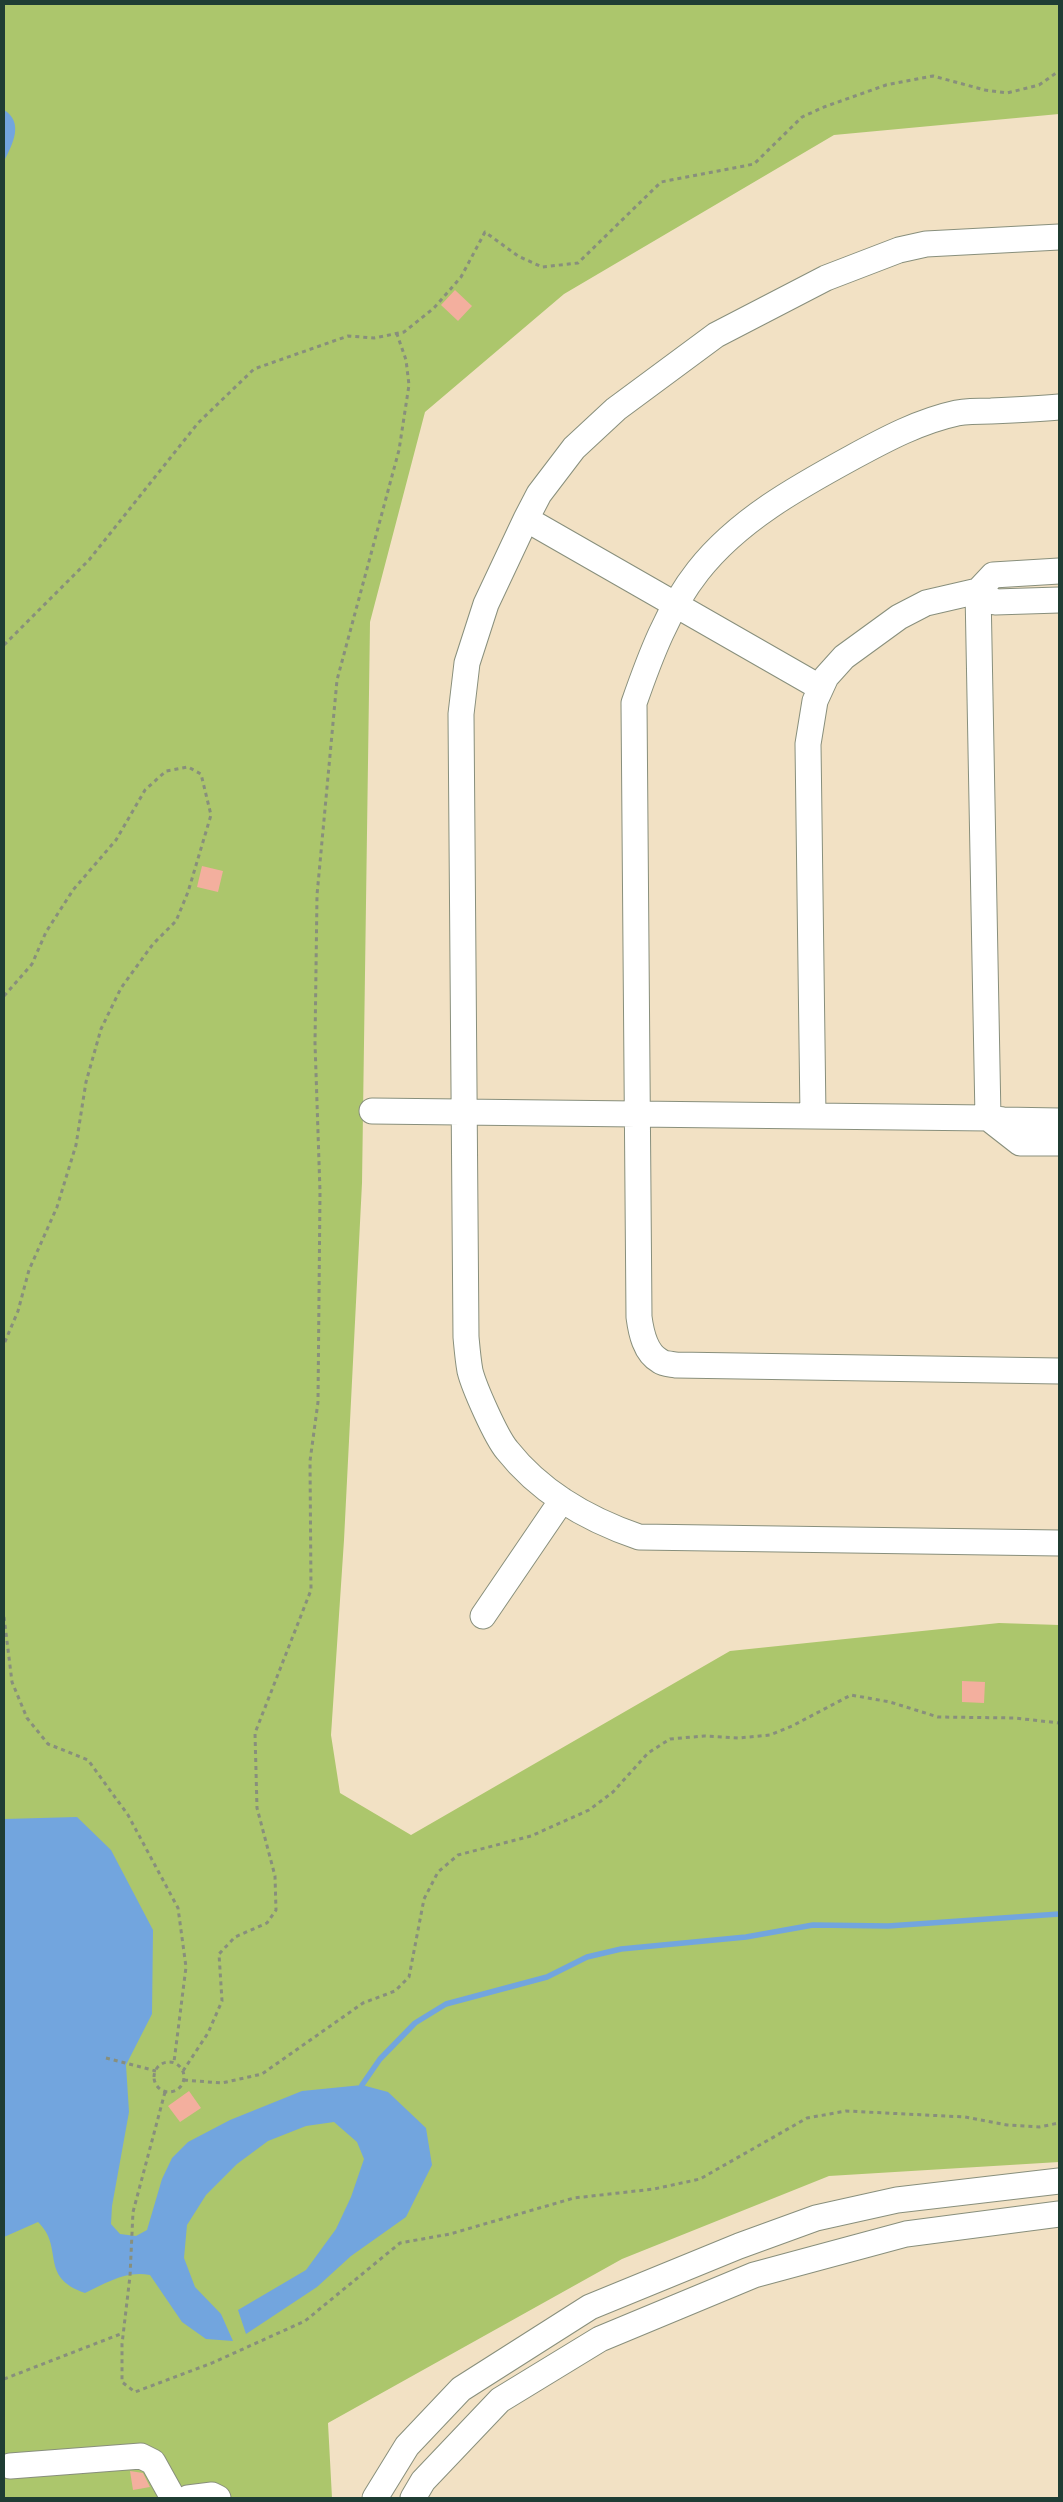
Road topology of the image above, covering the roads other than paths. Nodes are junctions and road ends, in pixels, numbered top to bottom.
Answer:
1 (1059, 237) edge
2 (1059, 407) edge
3 (526, 519) junction
4 (1059, 571) edge
5 (978, 591) junction
6 (1059, 600) edge
7 (676, 605) junction
8 (821, 688) junction
9 (372, 1111) dead end
10 (464, 1112) junction
11 (637, 1114) junction
12 (813, 1116) junction
13 (988, 1118) junction
14 (1059, 1121) edge
15 (1059, 1143) edge
16 (1059, 1371) edge
17 (562, 1500) junction
18 (1059, 1543) edge
19 (483, 1616) dead end
20 (1059, 2181) edge
21 (1059, 2214) edge
22 (10, 2466) dead end
23 (173, 2498) edge
24 (188, 2498) edge
25 (218, 2498) edge
26 (375, 2498) edge
27 (413, 2498) edge

1 - 3 street
2 - 7 street
3 - 7 street
3 - 10 street
4 - 5 street
5 - 6 street
5 - 8 street
5 - 13 street
7 - 8 street
7 - 11 street
8 - 12 street
9 - 10 street
10 - 11 street
10 - 17 street
11 - 12 street
11 - 16 street
12 - 13 street
13 - 14 street
13 - 15 street
17 - 18 street
17 - 19 street
20 - 26 street
21 - 27 street
22 - 23 street
24 - 25 street

